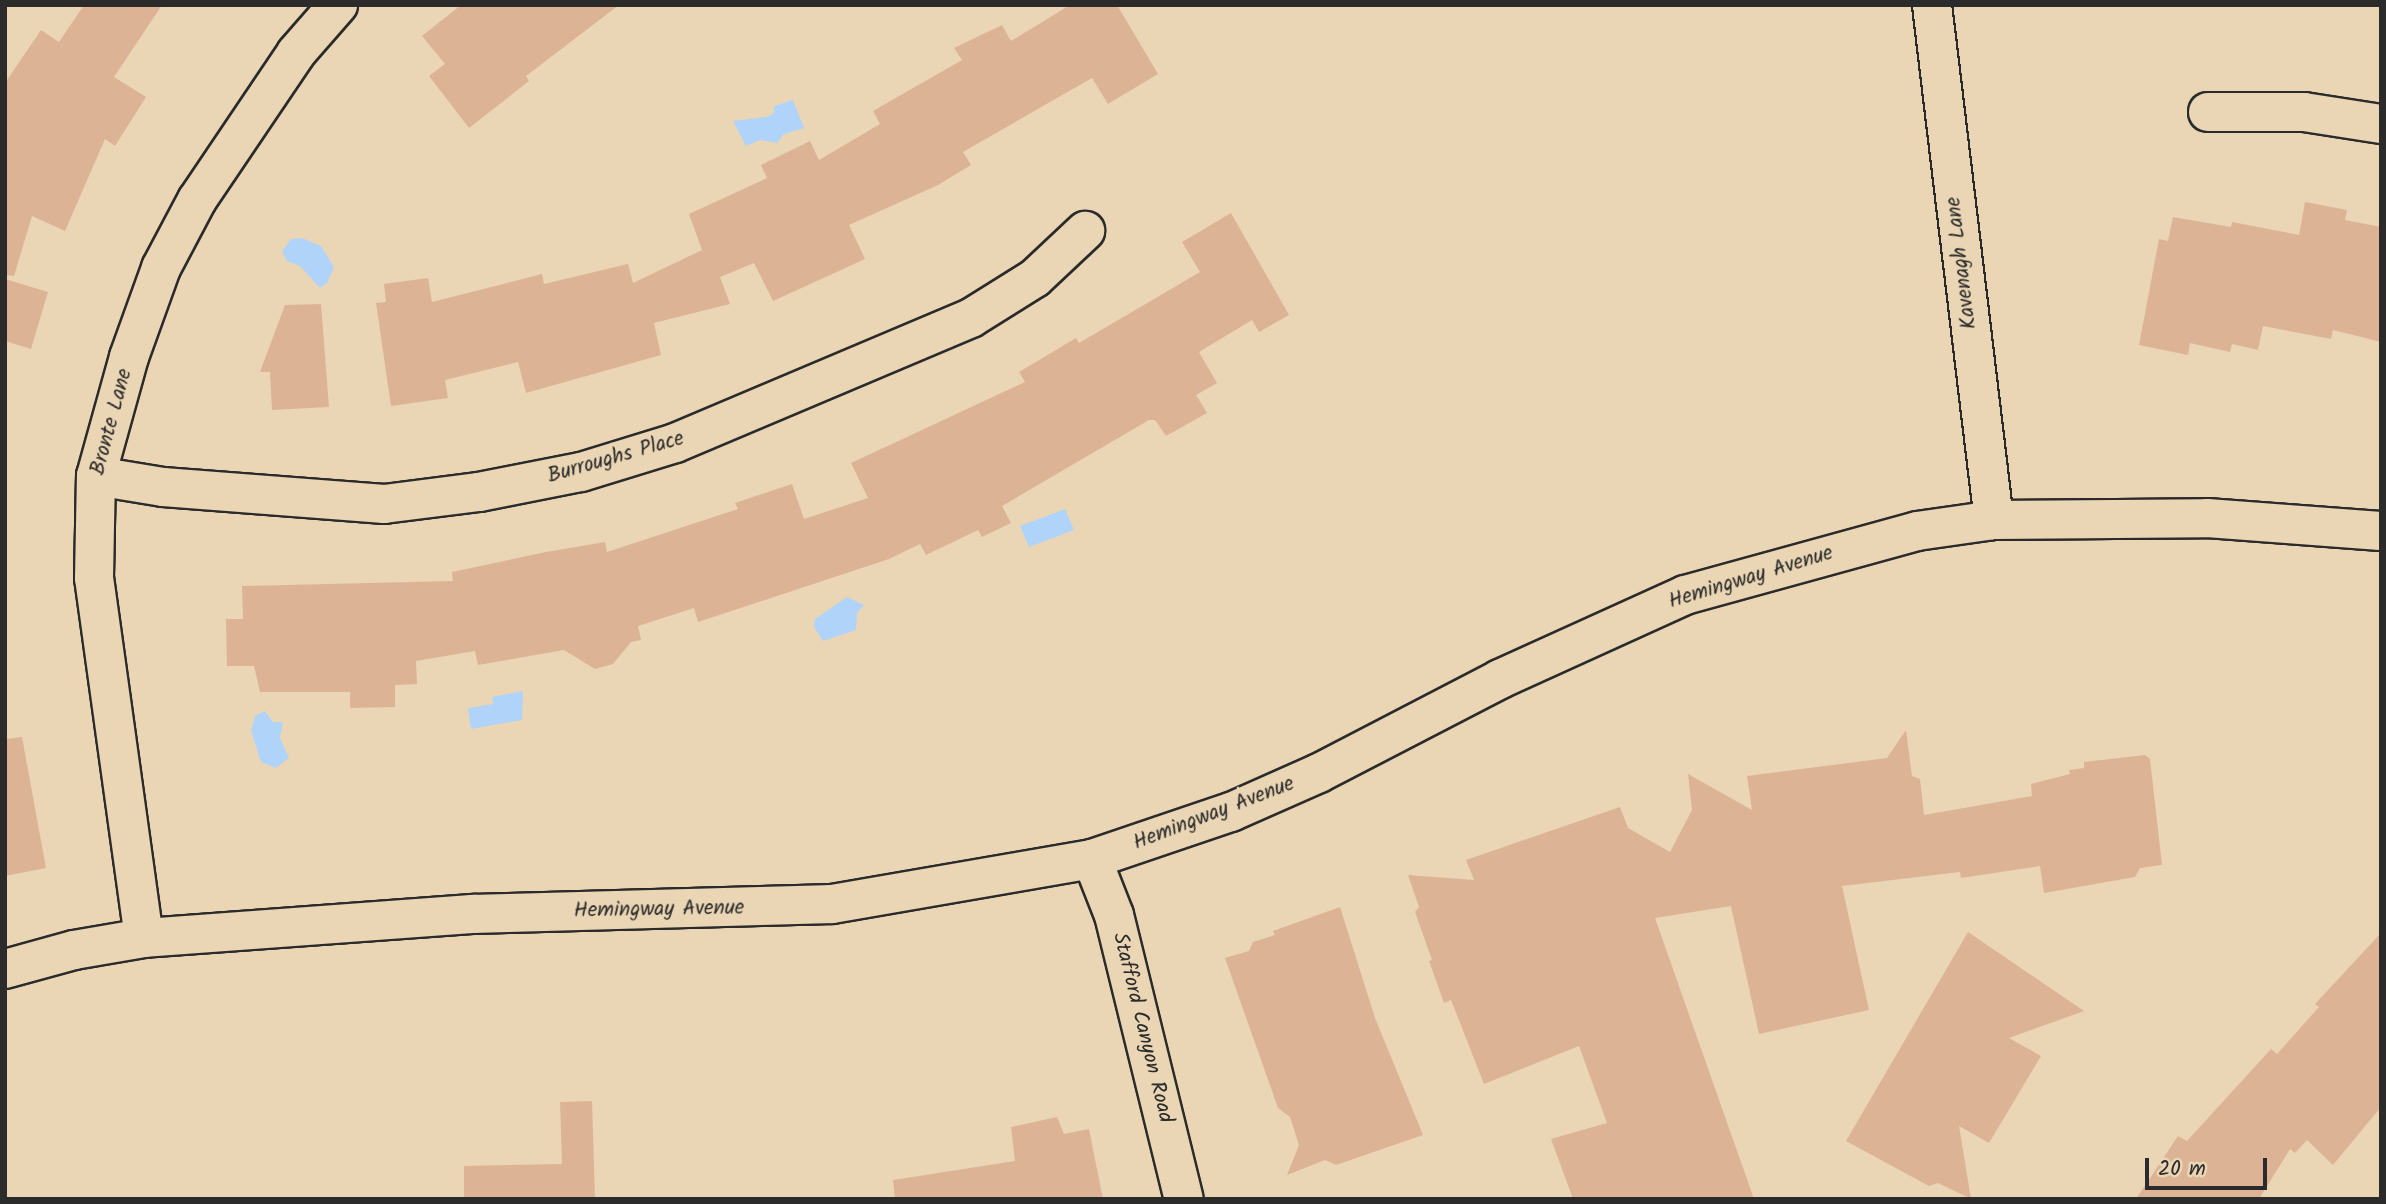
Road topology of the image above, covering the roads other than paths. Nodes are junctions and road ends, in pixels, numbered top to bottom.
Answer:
1 (338, 5) edge
2 (1932, 5) edge
3 (2208, 112) dead end
4 (2381, 124) edge
5 (1085, 231) dead end
6 (96, 476) junction
7 (1994, 520) junction
8 (2381, 531) edge
9 (1093, 859) junction
10 (144, 938) junction
11 (5, 969) edge
12 (1184, 1199) edge

1 - 6 main road, Bronte Lane
2 - 7 main road, Kavenagh Lane
3 - 4 main road
5 - 6 main road, Burroughs Place
6 - 10 main road, Bronte Lane
7 - 8 main road, Hemingway Avenue
7 - 9 main road, Hemingway Avenue
9 - 10 main road, Hemingway Avenue
9 - 12 main road, Stafford Canyon Road
10 - 11 main road, Hemingway Avenue

